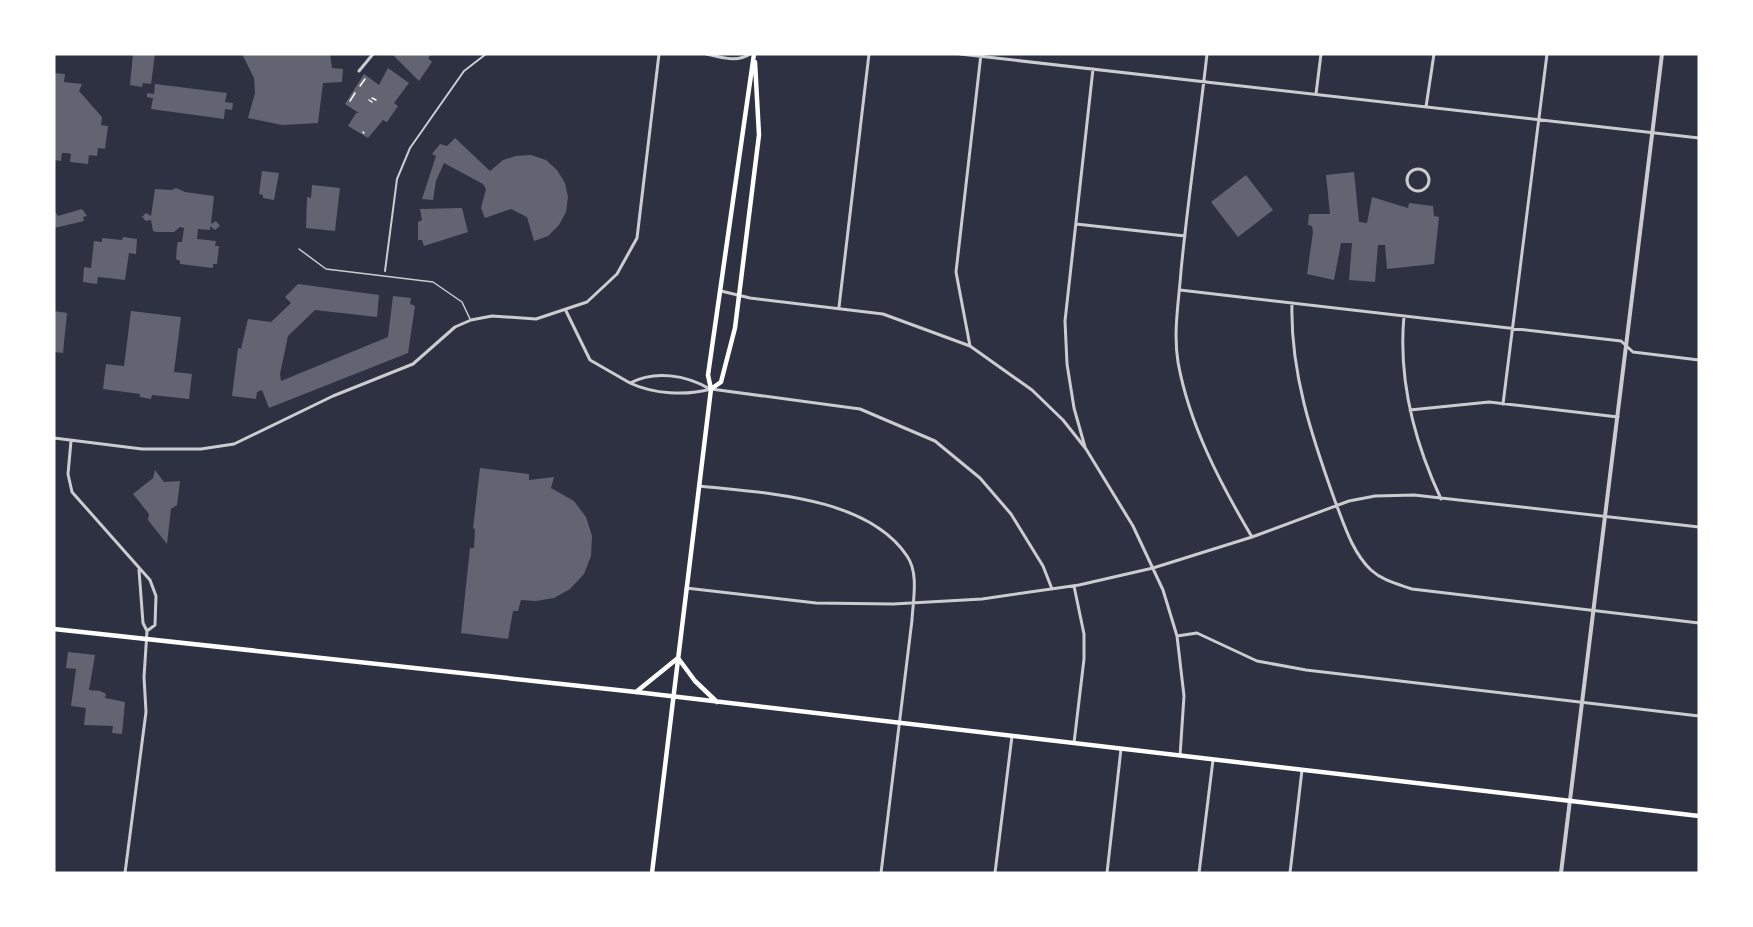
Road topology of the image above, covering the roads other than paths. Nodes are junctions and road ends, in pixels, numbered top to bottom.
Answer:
1 (373, 54) edge
2 (486, 54) edge
3 (659, 54) edge
4 (706, 54) edge
5 (753, 54) edge
6 (869, 54) edge
7 (960, 54) edge
8 (1207, 54) edge
9 (1321, 54) edge
10 (1434, 54) edge
11 (1547, 54) edge
12 (1662, 54) edge
13 (981, 55) edge
14 (1093, 69) junction
15 (360, 71) dead end
16 (1204, 82) junction
17 (1316, 95) junction
18 (1426, 107) junction
19 (1538, 120) junction
20 (1653, 133) junction
21 (1699, 138) edge
22 (1420, 169) joint
23 (1075, 224) junction
24 (1185, 236) junction
25 (299, 249) dead end
26 (386, 271) dead end
27 (1180, 290) junction
28 (719, 291) junction
29 (739, 295) junction
30 (1292, 303) junction
31 (839, 307) junction
32 (566, 311) junction
33 (1404, 316) junction
34 (471, 320) junction
35 (1512, 328) junction
36 (970, 346) junction
37 (1626, 346) junction
38 (1699, 360) edge
39 (630, 383) junction
40 (711, 389) junction
41 (1503, 404) junction
42 (1410, 410) junction
43 (1618, 417) junction
44 (54, 438) edge
45 (71, 441) junction
46 (1086, 449) junction
47 (699, 486) junction
48 (1440, 498) junction
49 (1337, 505) junction
50 (1605, 517) junction
51 (1699, 527) edge
52 (1252, 537) junction
53 (1153, 568) junction
54 (139, 570) junction
55 (1074, 586) junction
56 (686, 588) junction
57 (1052, 589) junction
58 (913, 603) junction
59 (1594, 610) junction
60 (1699, 622) edge
61 (54, 629) edge
62 (147, 631) junction
63 (1178, 636) junction
64 (146, 639) junction
65 (678, 658) junction
66 (636, 692) junction
67 (673, 697) junction
68 (1582, 702) junction
69 (718, 703) junction
70 (1699, 716) edge
71 (901, 723) junction
72 (1012, 736) junction
73 (1074, 743) junction
74 (1121, 749) junction
75 (1180, 756) junction
76 (1213, 760) junction
77 (1302, 770) junction
78 (1570, 800) junction
79 (1699, 816) edge
80 (125, 873) edge
81 (652, 873) edge
82 (881, 873) edge
83 (995, 873) edge
84 (1107, 873) edge
85 (1199, 873) edge
86 (1290, 873) edge
87 (1561, 873) edge

1 - 15 street
2 - 26 street
3 - 32 street
4 - 5 street
5 - 28 main road
5 - 29 main road
6 - 31 street
7 - 13 street
8 - 16 street
9 - 17 street
10 - 18 street
11 - 19 street
12 - 20 street
13 - 14 street
13 - 36 street
14 - 16 street
14 - 23 street
16 - 17 street
16 - 24 street
17 - 18 street
18 - 19 street
19 - 20 street
19 - 35 street
20 - 21 street
20 - 37 street
22 - 22 street
23 - 24 street
23 - 46 street
24 - 27 street
25 - 34 lane
27 - 30 street
27 - 52 street
28 - 29 street
28 - 40 main road
29 - 31 street
29 - 40 main road
30 - 33 street
30 - 49 street
31 - 36 street
32 - 34 street
32 - 39 street
33 - 35 street
33 - 42 street
34 - 45 street
35 - 37 street
35 - 41 street
36 - 46 street
37 - 38 street
37 - 43 street
39 - 40 street
39 - 40 street
40 - 47 main road
40 - 57 street
41 - 42 street
41 - 43 street
42 - 48 street
43 - 50 street
44 - 45 street
45 - 54 street
46 - 53 street
47 - 56 main road
47 - 58 street
48 - 49 street
48 - 50 street
49 - 52 street
49 - 59 street
50 - 51 street
50 - 59 street
52 - 53 street
53 - 55 street
53 - 63 street
54 - 62 street
54 - 62 street
55 - 57 street
55 - 73 street
56 - 58 street
56 - 65 main road
57 - 58 street
58 - 71 street
59 - 60 street
59 - 68 street
61 - 64 main road
62 - 64 street
63 - 68 street
63 - 75 street
64 - 66 main road
64 - 80 street
65 - 66 main road
65 - 67 main road
65 - 69 main road
66 - 67 main road
67 - 69 main road
67 - 81 main road
68 - 70 street
68 - 78 street
69 - 71 main road
71 - 72 main road
71 - 82 street
72 - 73 main road
72 - 83 street
73 - 74 main road
74 - 75 main road
74 - 84 street
75 - 76 main road
76 - 77 main road
76 - 85 street
77 - 78 main road
77 - 86 street
78 - 79 main road
78 - 87 street

